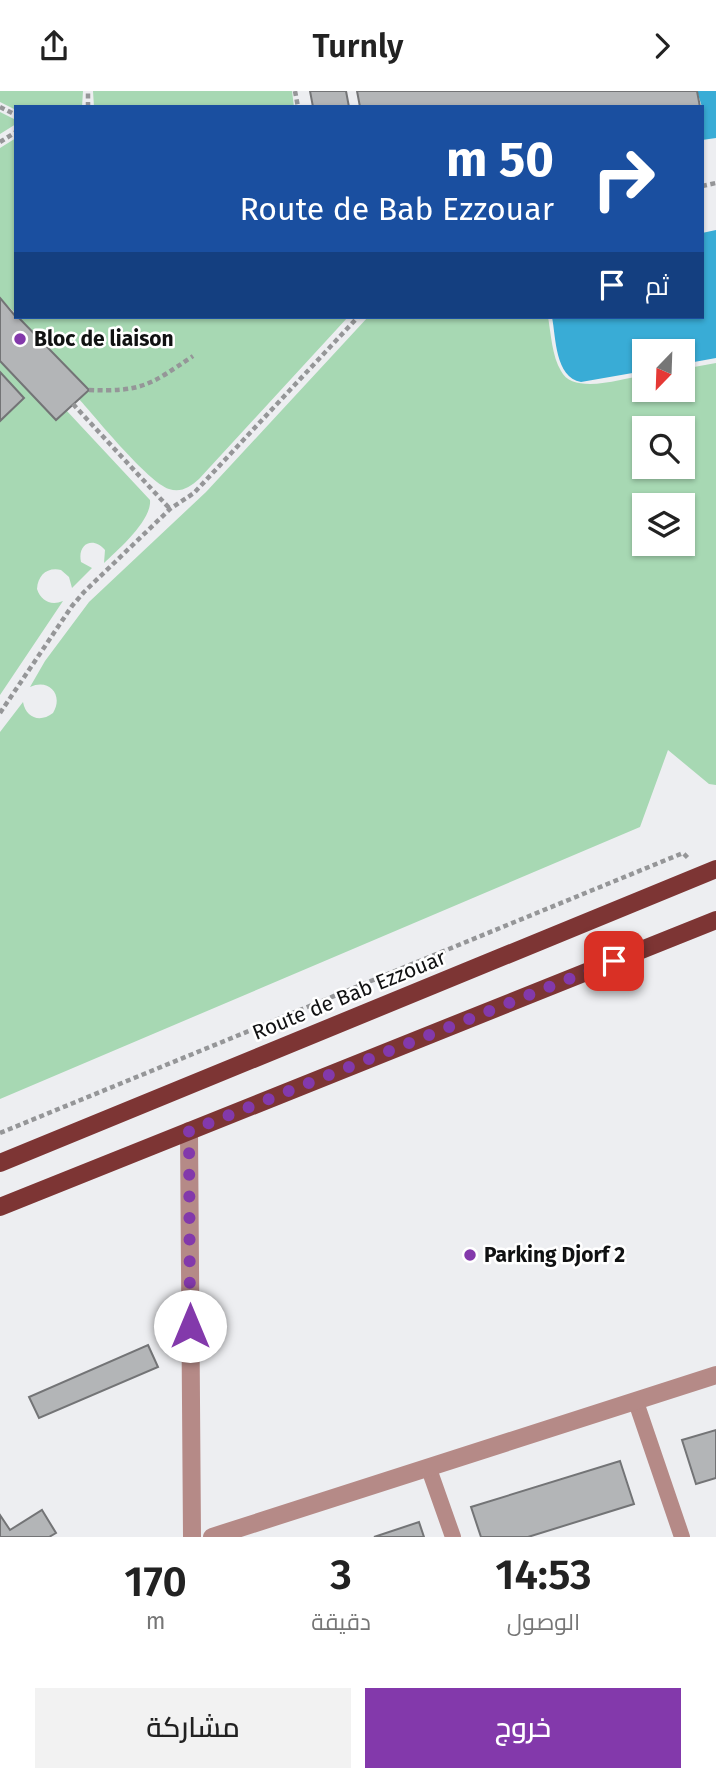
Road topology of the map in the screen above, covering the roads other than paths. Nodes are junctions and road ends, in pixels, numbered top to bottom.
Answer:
1 (710, 872) edge
2 (716, 920) edge
3 (189, 1131) junction
4 (0, 1163) edge
5 (0, 1207) edge
6 (716, 1375) edge
7 (636, 1402) junction
8 (429, 1469) junction
9 (192, 1537) edge
10 (212, 1537) edge
11 (453, 1537) edge
12 (682, 1537) edge

1 - 4 main road, Route de Bab Ezzouar
2 - 3 main road
3 - 5 main road
3 - 9 street
6 - 7 street
7 - 8 street
7 - 12 lane
8 - 10 street
8 - 11 lane

